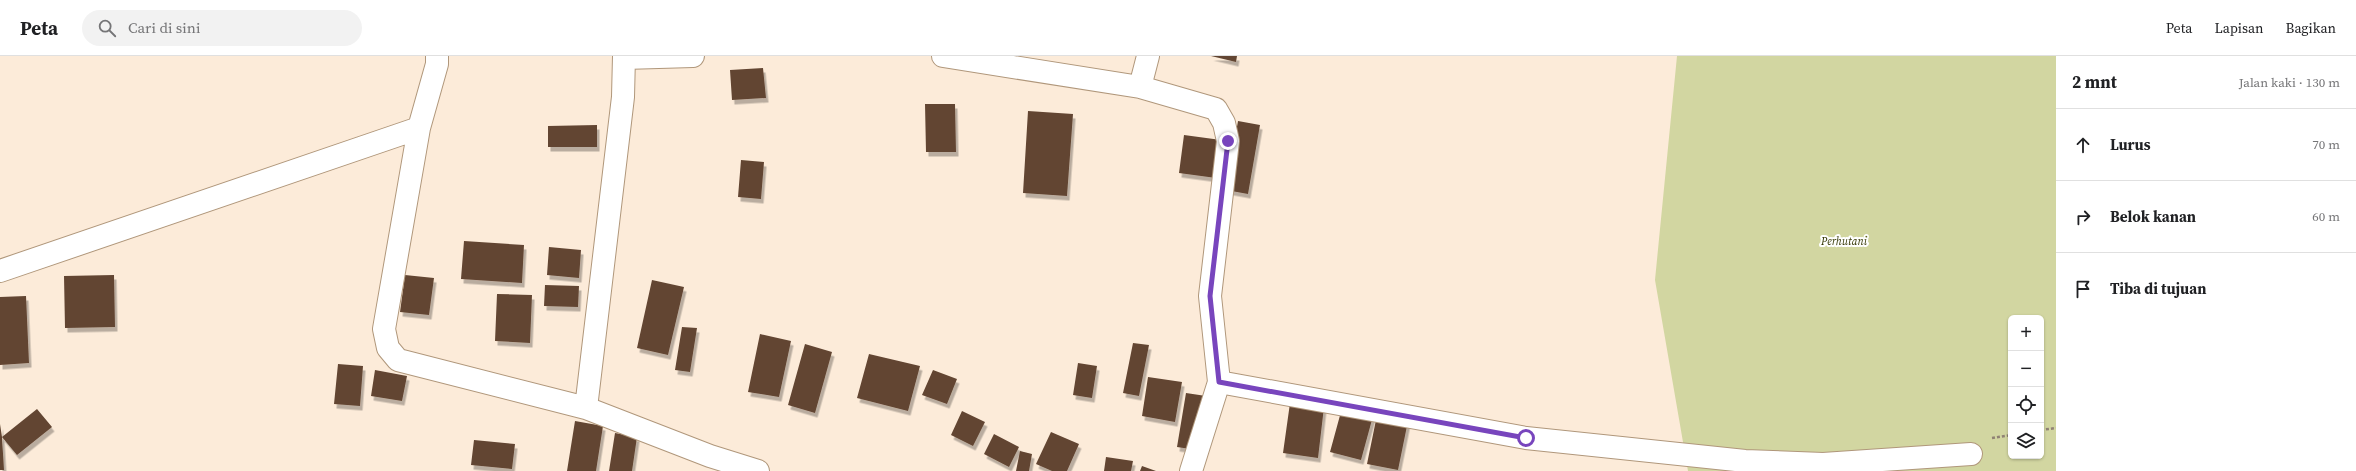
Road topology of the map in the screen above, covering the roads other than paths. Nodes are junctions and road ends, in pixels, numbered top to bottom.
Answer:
1 (437, 56) edge
2 (693, 56) edge
3 (943, 56) edge
4 (1148, 56) edge
5 (624, 57) edge
6 (1140, 87) junction
7 (419, 128) junction
8 (0, 271) edge
9 (1219, 382) junction
10 (586, 408) junction
11 (1971, 454) dead end
12 (709, 463) edge
13 (758, 471) edge
14 (1191, 471) edge

1 - 7 street
2 - 5 street
3 - 6 street
4 - 6 street
5 - 10 street
6 - 9 street
7 - 8 street
7 - 10 street
9 - 11 street
9 - 14 street
10 - 12 street
12 - 13 street

